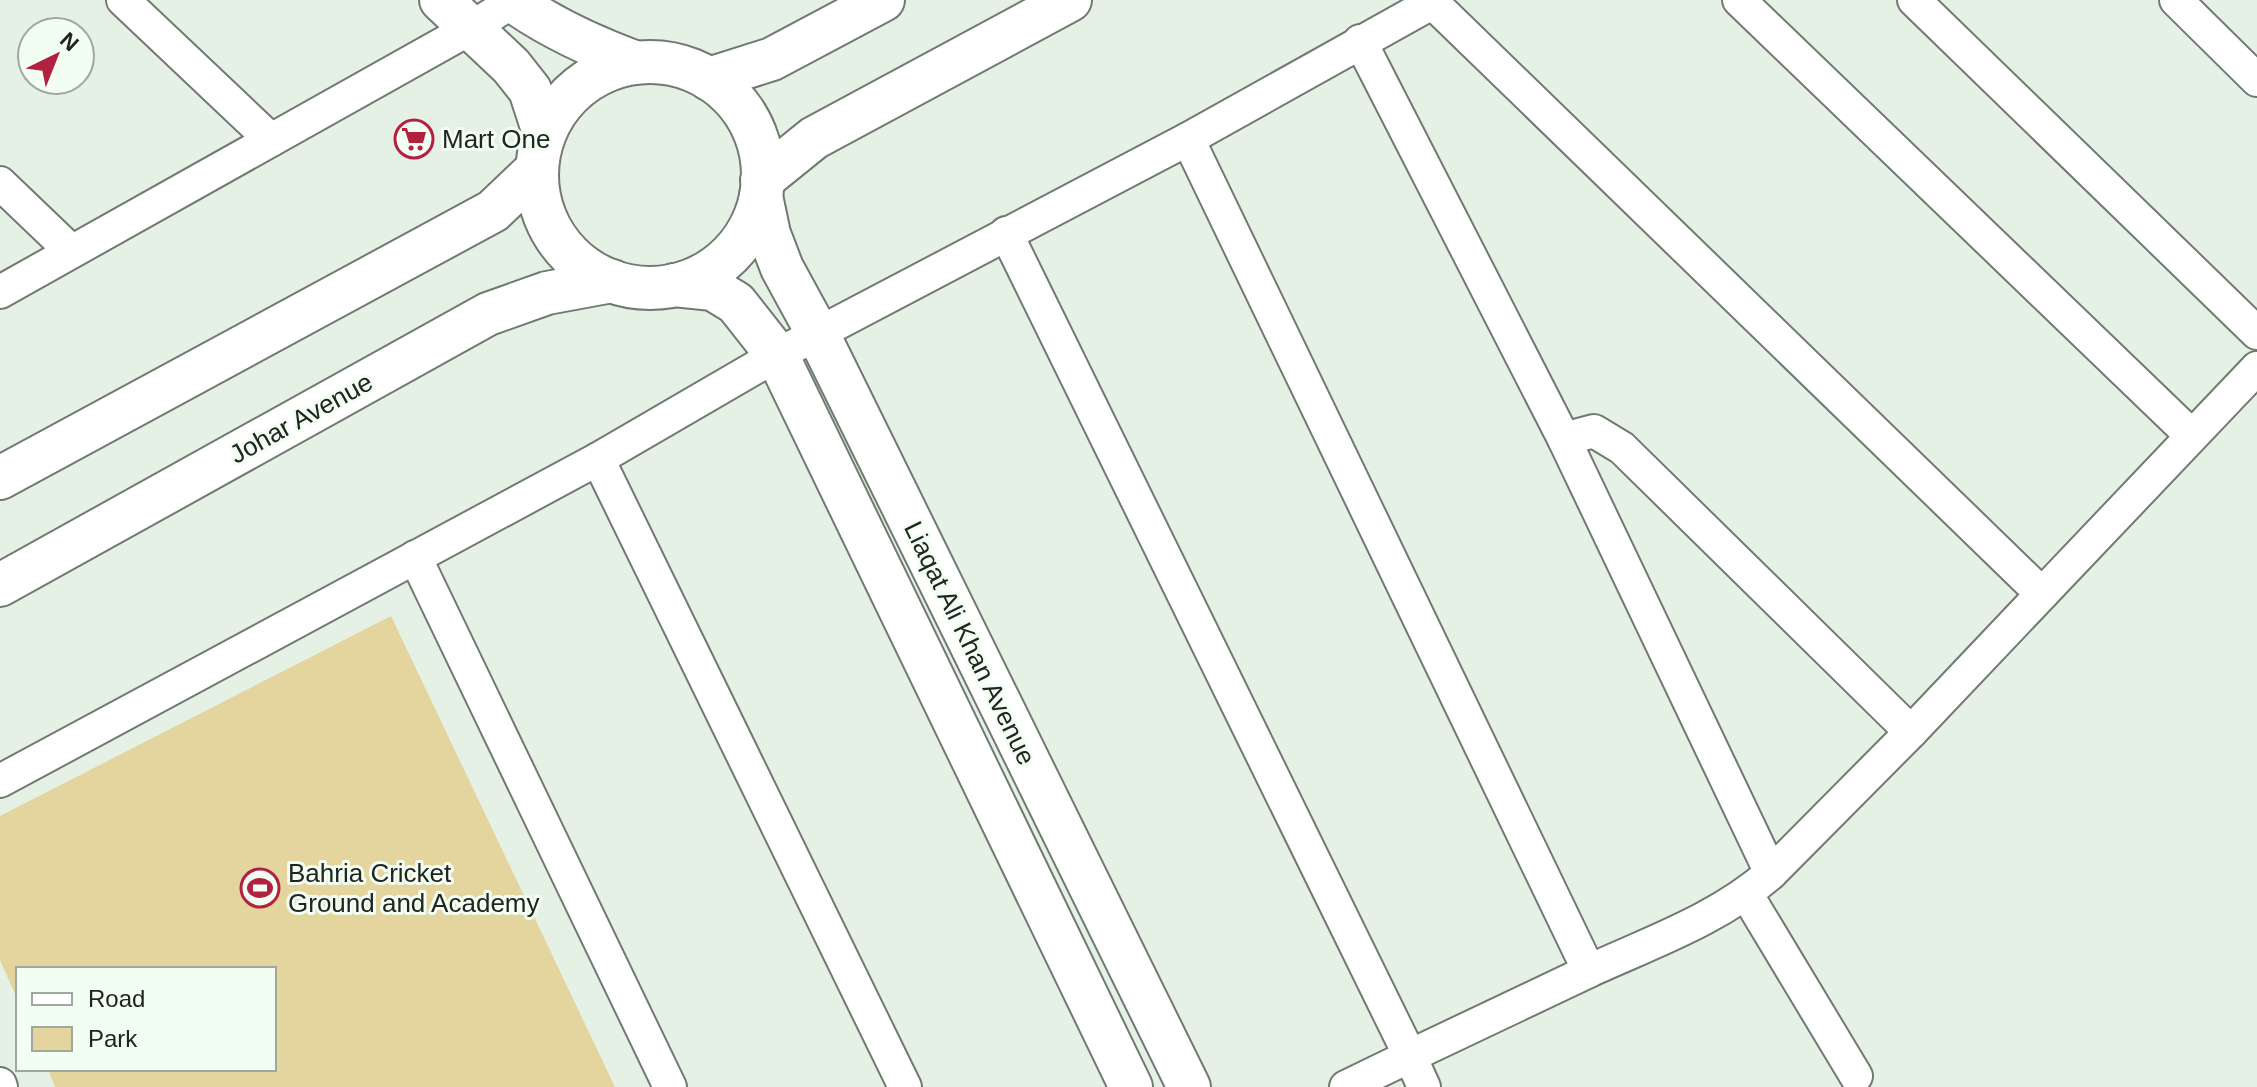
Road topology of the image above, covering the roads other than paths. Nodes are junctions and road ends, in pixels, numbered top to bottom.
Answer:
1 (123, 0) edge
2 (441, 0) edge
3 (513, 0) edge
4 (883, 0) edge
5 (1070, 0) edge
6 (1739, 0) edge
7 (1914, 0) edge
8 (2176, 0) edge
9 (1435, 1) edge
10 (471, 28) junction
11 (1360, 41) junction
12 (634, 62) junction
13 (709, 79) junction
14 (2257, 80) edge
15 (1188, 139) junction
16 (271, 140) junction
17 (540, 151) junction
18 (0, 183) edge
19 (762, 188) junction
20 (1006, 233) junction
21 (71, 251) junction
22 (612, 281) junction
23 (674, 285) junction
24 (0, 292) edge
25 (2257, 333) edge
26 (818, 334) junction
27 (777, 355) junction
28 (2257, 368) edge
29 (2192, 436) junction
30 (1564, 439) junction
31 (598, 459) junction
32 (0, 478) edge
33 (415, 557) junction
34 (0, 585) edge
35 (2042, 594) junction
36 (1911, 732) junction
37 (0, 781) edge
38 (1771, 873) junction
39 (1747, 895) junction
40 (1589, 971) junction
41 (1410, 1056) junction
42 (1850, 1083) edge
43 (670, 1087) edge
44 (905, 1087) edge
45 (1131, 1087) edge
46 (1189, 1087) edge
47 (1346, 1087) edge
48 (1424, 1087) edge

1 - 16 street
2 - 10 street
3 - 10 street
3 - 12 street
4 - 13 street
5 - 19 street
6 - 29 street
7 - 25 street
8 - 14 street
9 - 11 street
9 - 35 street
10 - 16 street
10 - 17 street
11 - 15 street
11 - 30 street
12 - 13 street
12 - 17 street
13 - 19 street
15 - 20 street
15 - 40 street
16 - 21 street
17 - 22 street
17 - 32 street
18 - 21 street
19 - 23 street
19 - 26 street, Liaqat Ali Khan Avenue
20 - 26 street
20 - 41 street
21 - 24 street
22 - 23 street
22 - 34 street, Johar Avenue
23 - 27 street, Liaqat Ali Khan Avenue
26 - 27 street
26 - 46 street, Liaqat Ali Khan Avenue
27 - 31 street
27 - 45 street, Liaqat Ali Khan Avenue
28 - 29 street
29 - 35 street
30 - 36 street
30 - 38 street
31 - 33 street
31 - 44 street
33 - 37 street
33 - 43 street
35 - 36 street
36 - 38 street
38 - 39 street
39 - 40 street
39 - 42 street
40 - 41 street
41 - 47 street
41 - 48 street

